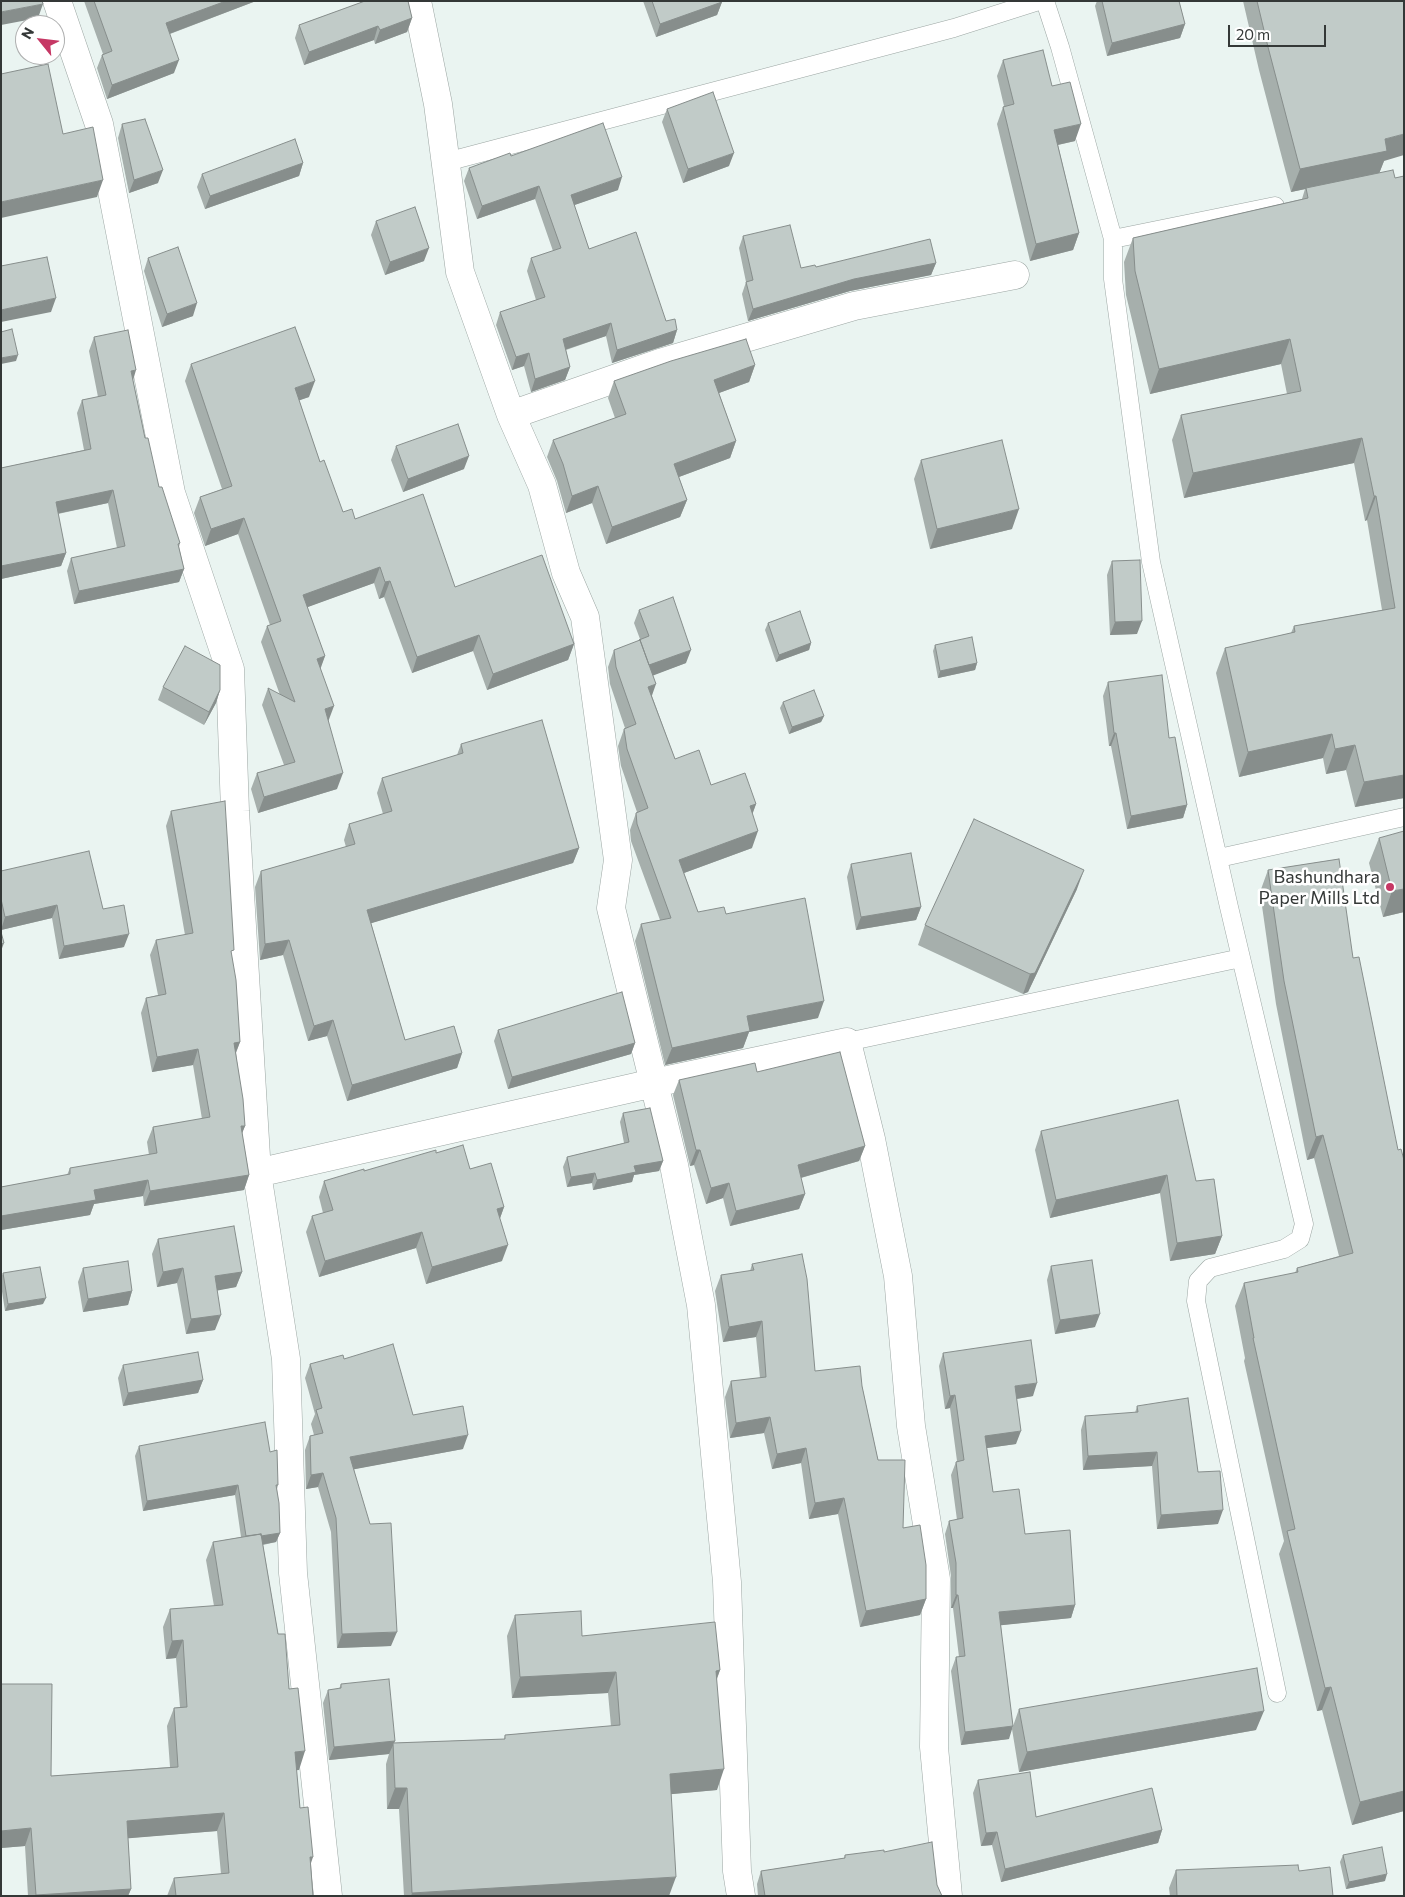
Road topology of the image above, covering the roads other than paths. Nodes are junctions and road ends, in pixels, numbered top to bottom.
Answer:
1 (57, 1) edge
2 (417, 1) edge
3 (1039, 1) edge
4 (1045, 1) edge
5 (446, 162) junction
6 (1288, 203) edge
7 (1113, 239) junction
8 (1015, 275) dead end
9 (511, 415) junction
10 (1404, 817) edge
11 (1218, 858) junction
12 (1241, 958) junction
13 (847, 1042) junction
14 (654, 1083) junction
15 (257, 1173) junction
16 (1277, 1693) dead end
17 (328, 1896) edge
18 (741, 1896) edge
19 (948, 1896) edge

1 - 15 street
2 - 5 street
3 - 5 lane
4 - 7 lane
5 - 9 street
6 - 7 lane
7 - 11 lane
8 - 9 street
9 - 14 street
10 - 11 lane
11 - 12 lane
12 - 13 lane
12 - 16 lane
13 - 14 street
13 - 19 street
14 - 15 street
14 - 18 street
15 - 17 street

